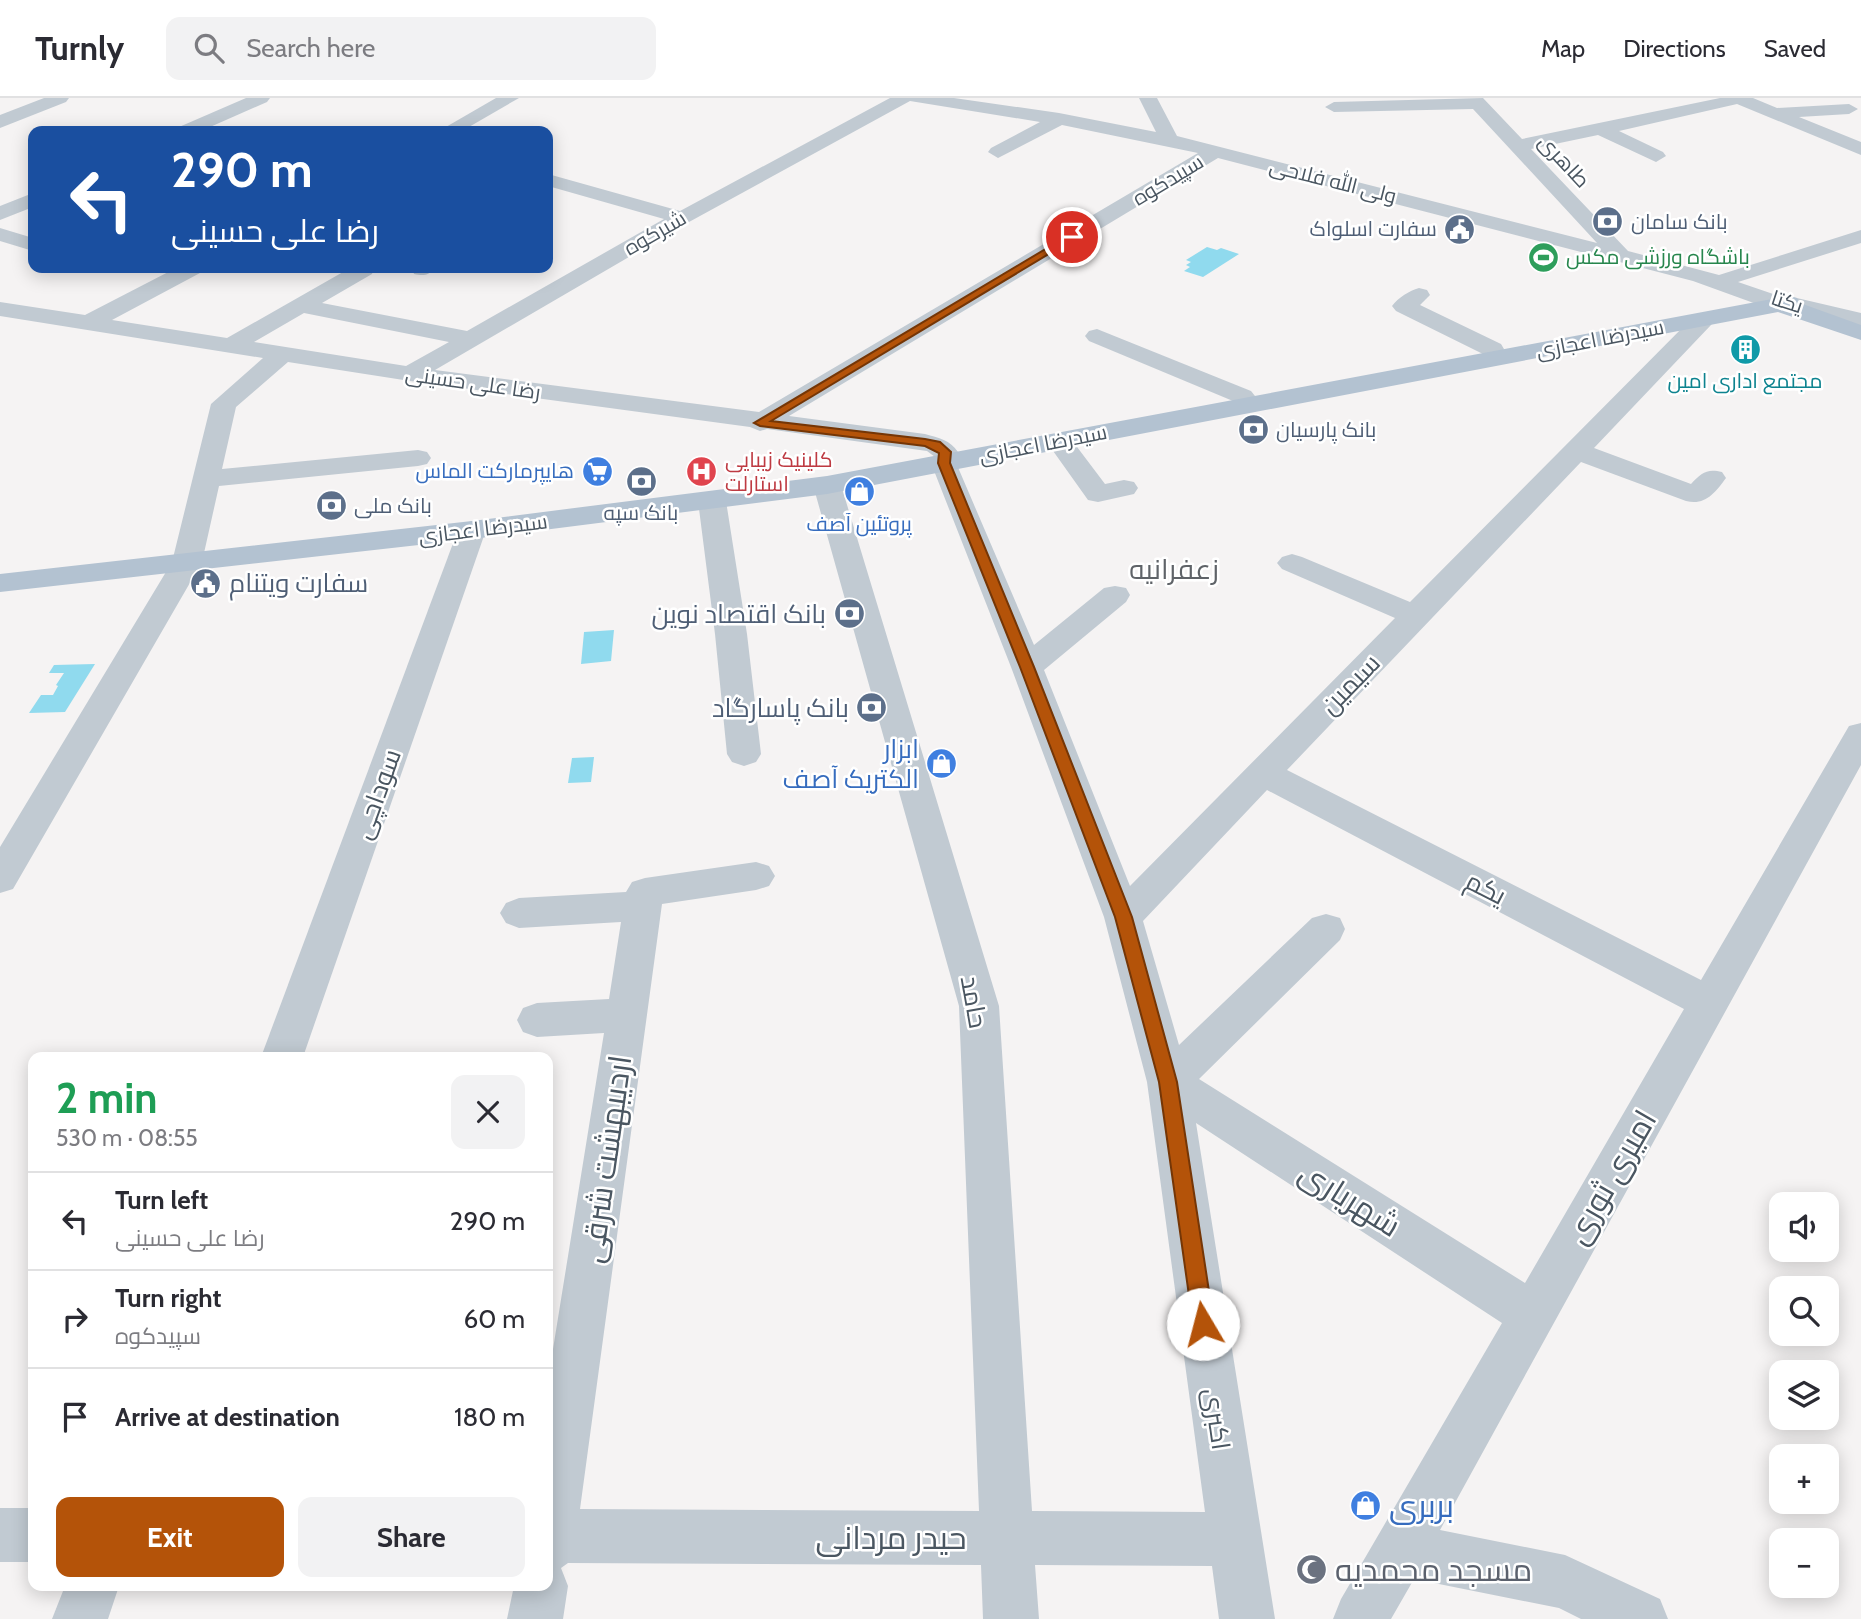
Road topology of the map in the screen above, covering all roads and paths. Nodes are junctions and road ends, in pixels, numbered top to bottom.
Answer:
1 (60, 98) edge
2 (261, 98) edge
3 (510, 98) edge
4 (903, 98) edge
5 (917, 98) edge
6 (1148, 98) edge
7 (1737, 98) edge
8 (1476, 101) edge
9 (1334, 107) dead end
10 (1849, 109) dead end
11 (1770, 112) junction
12 (1059, 119) junction
13 (0, 124) edge
14 (197, 126) edge
15 (457, 126) edge
16 (1600, 129) junction
17 (22, 131) dead end
18 (1169, 140) junction
19 (1518, 146) junction
20 (1861, 149) edge
21 (1216, 151) junction
22 (999, 152) dead end
23 (1656, 156) dead end
24 (553, 181) edge
25 (579, 189) junction
26 (28, 201) edge
27 (553, 202) edge
28 (0, 214) edge
29 (682, 218) junction
30 (0, 234) edge
31 (1861, 236) edge
32 (28, 243) edge
33 (1621, 256) junction
34 (183, 273) edge
35 (357, 273) edge
36 (1715, 277) junction
37 (1419, 295) dead end
38 (1775, 301) junction
39 (299, 305) junction
40 (0, 309) edge
41 (1703, 320) junction
42 (89, 323) junction
43 (1856, 323) edge
44 (159, 335) junction
45 (1097, 336) dead end
46 (471, 339) junction
47 (230, 346) junction
48 (1492, 349) junction
49 (127, 352) dead end
50 (281, 355) junction
51 (410, 374) junction
52 (1242, 396) junction
53 (760, 423) junction
54 (1059, 441) junction
55 (1577, 451) junction
56 (418, 457) dead end
57 (945, 457) junction
58 (1712, 478) dead end
59 (206, 479) junction
60 (827, 485) junction
61 (1124, 488) dead end
62 (712, 501) junction
63 (472, 530) junction
64 (188, 557) junction
65 (1292, 563) dead end
66 (0, 572) edge
67 (0, 583) edge
68 (1115, 595) dead end
69 (1416, 616) junction
70 (1027, 667) junction
71 (1861, 734) edge
72 (744, 754) dead end
73 (1264, 773) junction
74 (756, 876) dead end
75 (0, 878) edge
76 (643, 906) junction
77 (519, 913) dead end
78 (1124, 917) junction
79 (1325, 929) dead end
80 (1709, 1003) junction
81 (627, 1014) junction
82 (537, 1020) dead end
83 (284, 1052) edge
84 (1168, 1082) junction
85 (1533, 1315) junction
86 (553, 1511) edge
87 (0, 1535) edge
88 (28, 1535) edge
89 (1006, 1538) junction
90 (1235, 1539) junction
91 (1400, 1549) junction
92 (553, 1551) edge
93 (90, 1591) edge
94 (540, 1591) edge
95 (80, 1619) edge
96 (535, 1619) edge
97 (1011, 1619) edge
98 (1247, 1619) edge
99 (1361, 1619) edge
100 (1640, 1619) edge

1 - 13 street
2 - 14 street
3 - 15 street
4 - 29 street, شیرکوه
5 - 12 street, ولی‌ الله فلاحی
6 - 18 street
7 - 11 street
7 - 16 street
8 - 9 street
8 - 19 street, طاهری
10 - 11 street
11 - 20 street
12 - 18 street, ولی‌ الله فلاحی
12 - 22 street
13 - 17 street
16 - 19 street
16 - 23 street
18 - 21 street, ولی‌ الله فلاحی
19 - 33 street, طاهری
21 - 33 street, ولی‌ الله فلاحی
21 - 53 street, سپیدکوه
24 - 25 street
25 - 27 street
25 - 29 street
26 - 28 street
29 - 46 street, شیرکوه
30 - 32 street
31 - 36 street
33 - 36 street, ولی‌ الله فلاحی
34 - 42 street
35 - 39 street
36 - 38 street, یکتا
36 - 43 street
37 - 48 street
38 - 41 main road, سیدرضا اعجازی
38 - 43 main road
38 - 48 main road, سیدرضا اعجازی
39 - 46 street
39 - 47 street
40 - 42 street, رضا علی حسینی
41 - 54 main road, سیدرضا اعجازی
41 - 55 street, سیمین
42 - 44 street, رضا علی حسینی
44 - 47 street, رضا علی حسینی
44 - 49 street
45 - 52 street
46 - 51 street, شیرکوه
47 - 50 street, رضا علی حسینی
48 - 52 main road, سیدرضا اعجازی
50 - 51 street, رضا علی حسینی
50 - 59 street
51 - 53 street, رضا علی حسینی
52 - 57 main road, سیدرضا اعجازی
53 - 57 street, رضا علی حسینی
54 - 57 main road, سیدرضا اعجازی
54 - 61 street
55 - 58 street
55 - 69 street, سیمین
56 - 59 street
57 - 60 main road, سیدرضا اعجازی
57 - 64 main road, سیدرضا اعجازی
57 - 70 street, اکبری
59 - 64 street
60 - 62 main road, سیدرضا اعجازی
60 - 89 street, حامد
62 - 63 main road, سیدرضا اعجازی
62 - 72 street
63 - 64 main road, سیدرضا اعجازی
63 - 83 street, سوداچی
64 - 66 main road, سیدرضا اعجازی
64 - 67 main road, سیدرضا اعجازی
64 - 75 street
65 - 69 street
68 - 70 street
69 - 73 street, سیمین
70 - 78 street, اکبری
71 - 80 street, امیری ثوری
73 - 78 street, سیمین
73 - 80 street, یکم
74 - 76 street
76 - 77 street
76 - 81 street, اردیبهشت شرقی
78 - 84 street, اکبری
79 - 84 street
80 - 85 street, امیری ثوری
81 - 82 street
81 - 86 street, اردیبهشت شرقی
84 - 85 street, شهریاری
84 - 90 street, اکبری
85 - 91 street, امیری ثوری
87 - 88 street
89 - 90 street, حیدر مردانی
89 - 92 street, حیدر مردانی
89 - 97 street, حامد
90 - 98 street, اکبری
91 - 99 street, امیری ثوری
91 - 100 street
93 - 95 street
94 - 96 street, اردیبهشت شرقی

